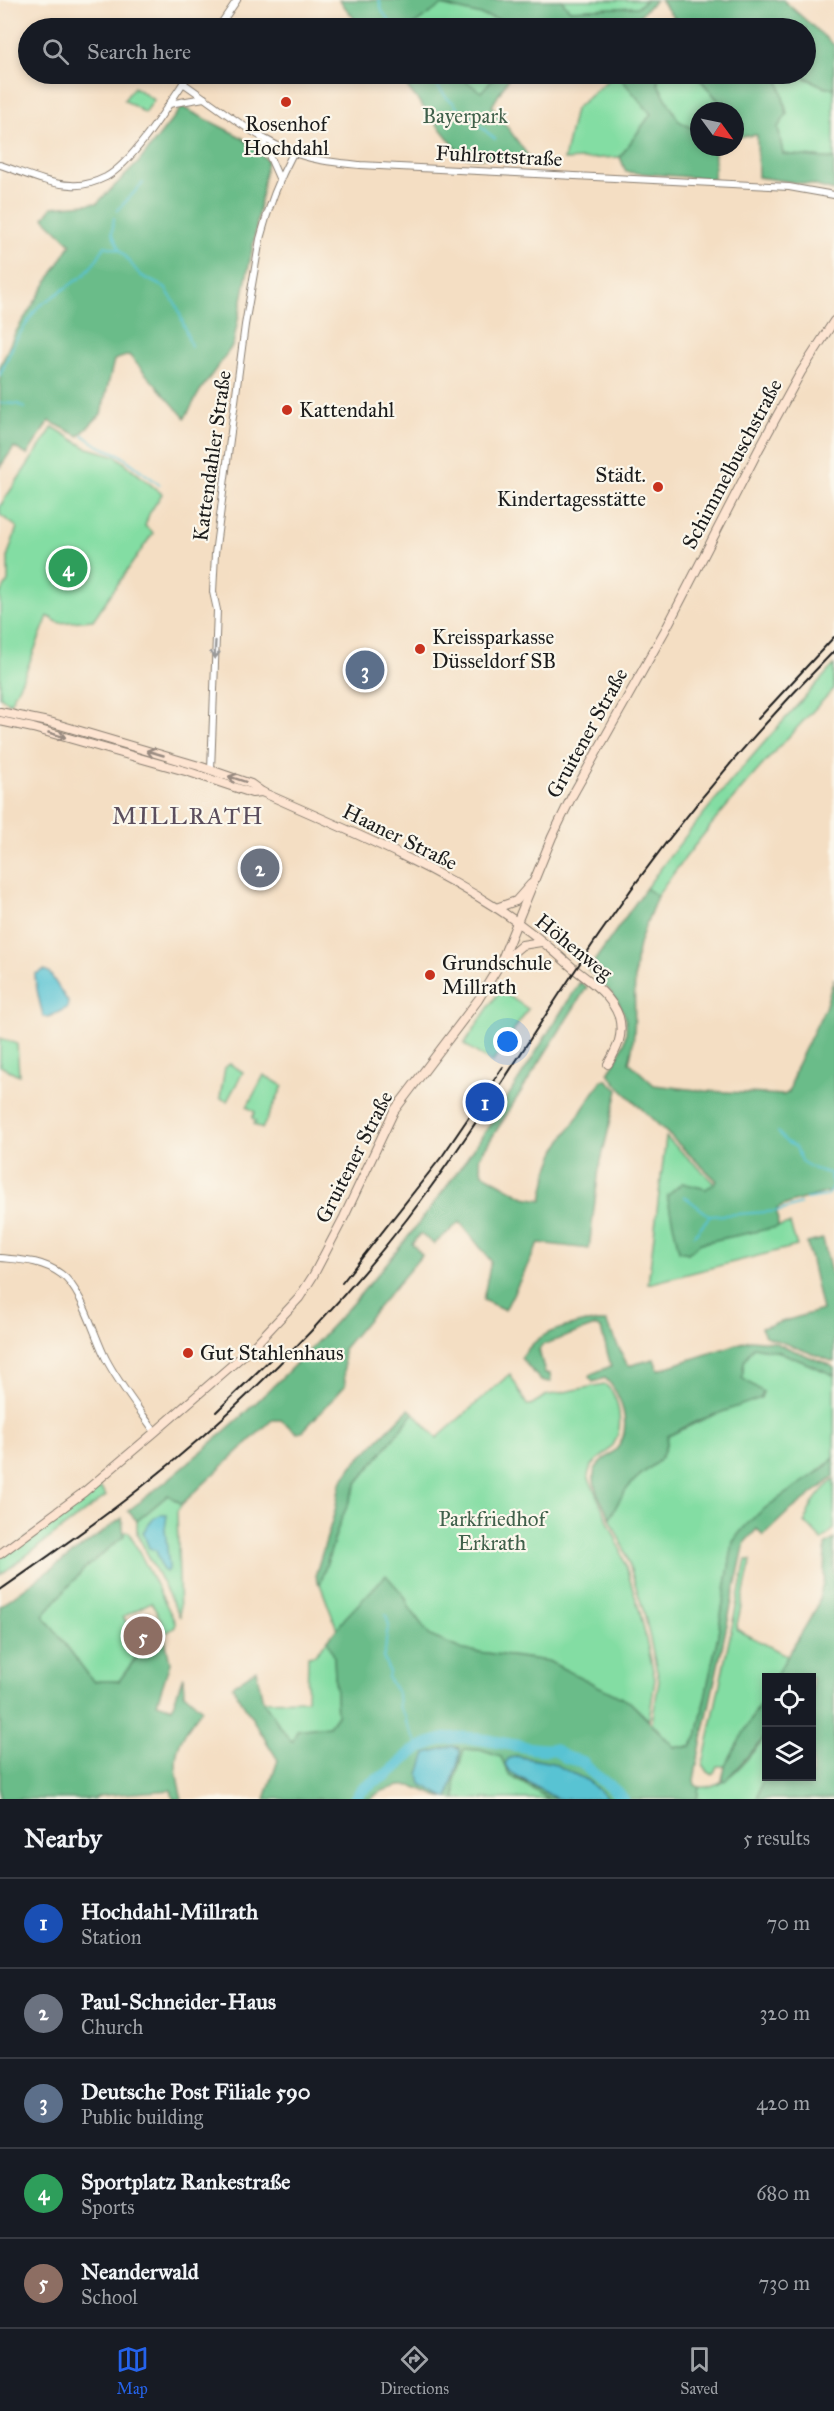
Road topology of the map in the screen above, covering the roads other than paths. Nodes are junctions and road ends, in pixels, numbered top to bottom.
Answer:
1 (237, 0) edge
2 (225, 18) edge
3 (182, 84) edge
4 (184, 84) edge
5 (204, 98) junction
6 (169, 104) junction
7 (260, 135) junction
8 (293, 153) junction
9 (0, 165) edge
10 (279, 178) junction
11 (834, 195) edge
12 (834, 321) edge
13 (667, 627) joint
14 (0, 712) edge
15 (0, 721) edge
16 (211, 771) junction
17 (262, 792) junction
18 (533, 883) junction
19 (496, 908) junction
20 (518, 924) junction
21 (541, 942) junction
22 (500, 964) junction
23 (608, 1064) dead end
24 (0, 1258) edge
25 (155, 1432) junction
26 (0, 1554) edge

1 - 2 street
3 - 6 street
4 - 5 street, Fuhlrottstraße
5 - 6 street
5 - 7 street, Fuhlrottstraße
6 - 9 street
7 - 8 street, Fuhlrottstraße
7 - 10 street
8 - 10 street, Kattendahler Straße
8 - 11 street, Fuhlrottstraße
10 -> 16 street, Kattendahler Straße
12 - 13 main road, Schimmelbuschstraße
13 - 18 main road, Gruitener Straße
16 -> 14 main road, Haaner Straße
15 -> 17 main road, Haaner Straße
17 -> 16 main road, Haaner Straße
17 - 19 main road, Haaner Straße
18 - 19 main road
18 - 20 main road, Gruitener Straße
19 - 20 main road, Haaner Straße
20 - 21 main road, Höhenweg
20 - 22 main road, Gruitener Straße
21 - 22 main road
21 - 23 main road, Höhenweg
22 - 25 main road, Gruitener Straße
24 - 25 street
25 - 26 main road, Gruitener Straße

